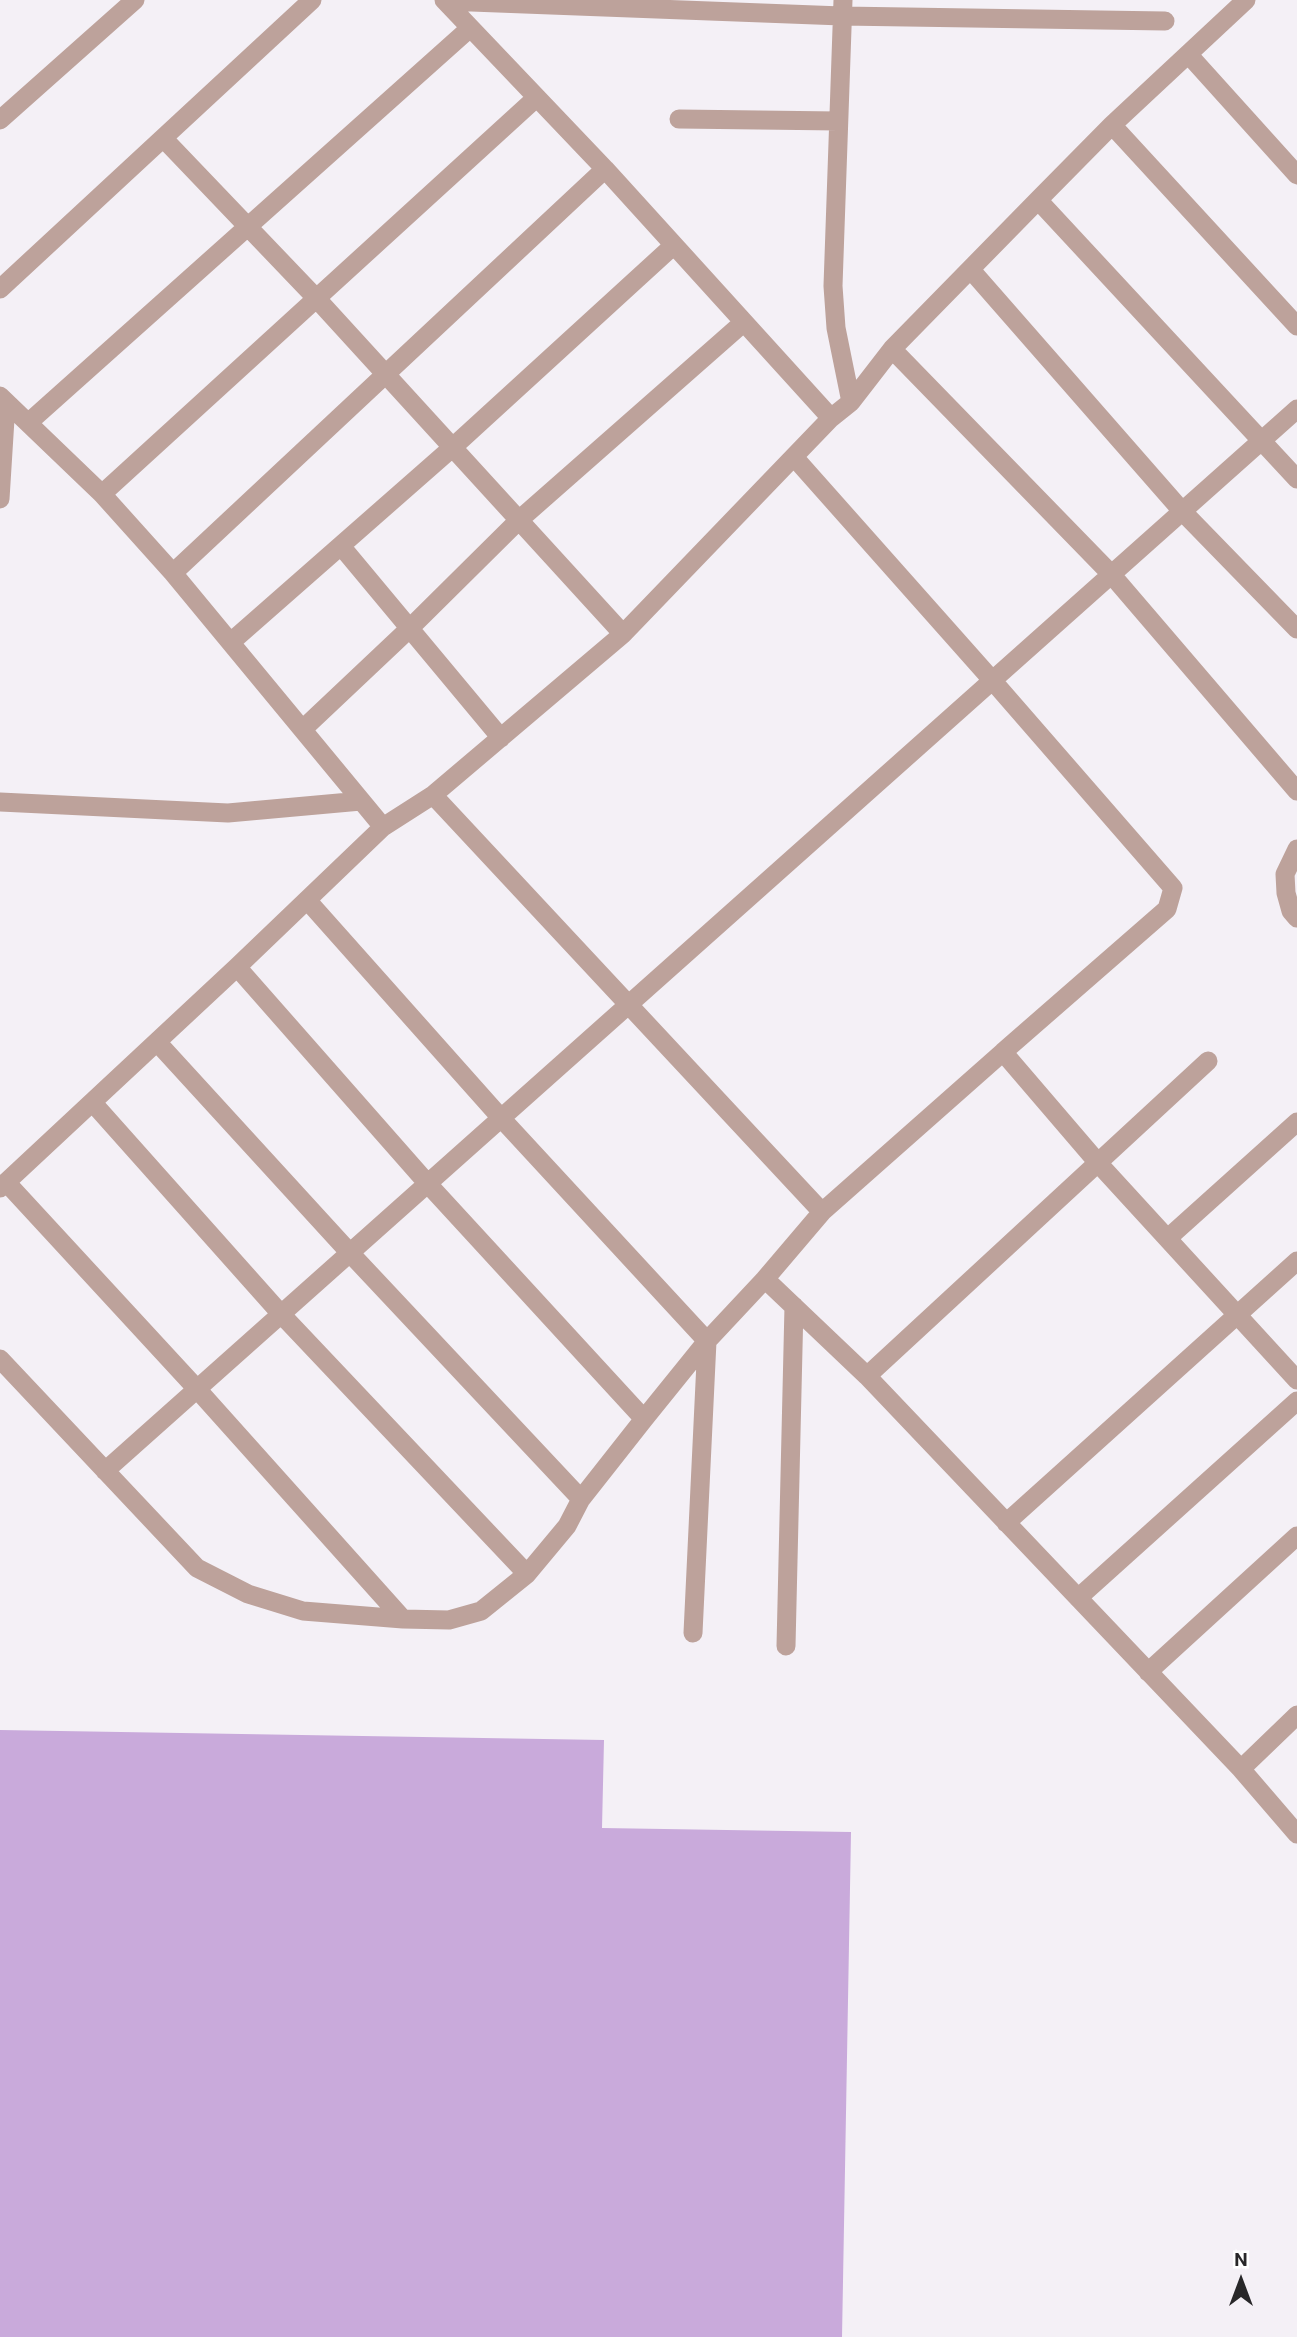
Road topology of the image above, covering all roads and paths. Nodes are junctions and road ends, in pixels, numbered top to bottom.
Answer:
1 (135, 0) edge
2 (312, 0) edge
3 (1246, 0) edge
4 (444, 1) edge
5 (843, 8) edge
6 (1165, 21) dead end
7 (469, 29) junction
8 (1188, 54) junction
9 (536, 98) junction
10 (679, 119) dead end
11 (0, 120) edge
12 (838, 121) junction
13 (1112, 125) junction
14 (164, 139) junction
15 (606, 169) junction
16 (1297, 175) edge
17 (1038, 200) junction
18 (248, 226) junction
19 (674, 245) junction
20 (971, 270) junction
21 (0, 289) edge
22 (317, 299) junction
23 (744, 321) junction
24 (1297, 326) edge
25 (892, 349) junction
26 (385, 373) junction
27 (3, 399) edge
28 (851, 402) junction
29 (1297, 410) edge
30 (831, 418) junction
31 (28, 423) junction
32 (1263, 439) junction
33 (453, 447) junction
34 (794, 457) junction
35 (1297, 479) edge
36 (102, 494) junction
37 (0, 499) edge
38 (1182, 511) junction
39 (519, 520) junction
40 (341, 546) junction
41 (173, 573) junction
42 (1111, 574) junction
43 (410, 628) junction
44 (1297, 629) edge
45 (623, 634) junction
46 (231, 642) junction
47 (992, 680) junction
48 (303, 729) junction
49 (500, 738) junction
50 (1297, 791) edge
51 (433, 795) junction
52 (361, 801) junction
53 (0, 802) edge
54 (383, 827) junction
55 (1297, 849) edge
56 (1291, 875) edge
57 (307, 900) junction
58 (1297, 918) edge
59 (237, 967) junction
60 (629, 1004) junction
61 (158, 1042) junction
62 (1003, 1052) junction
63 (1208, 1061) dead end
64 (93, 1103) junction
65 (501, 1118) junction
66 (1297, 1122) edge
67 (1099, 1164) junction
68 (428, 1184) junction
69 (3, 1185) edge
70 (822, 1212) junction
71 (1168, 1238) junction
72 (350, 1252) junction
73 (1297, 1261) edge
74 (765, 1279) junction
75 (794, 1307) junction
76 (1238, 1313) junction
77 (281, 1314) junction
78 (708, 1341) junction
79 (0, 1359) edge
80 (867, 1376) junction
81 (1297, 1380) edge
82 (197, 1390) junction
83 (1297, 1401) edge
84 (644, 1419) junction
85 (105, 1471) junction
86 (580, 1499) junction
87 (1006, 1523) junction
88 (1297, 1536) edge
89 (527, 1574) junction
90 (1078, 1598) junction
91 (403, 1619) junction
92 (693, 1633) dead end
93 (786, 1646) dead end
94 (1149, 1672) junction
95 (1297, 1715) edge
96 (1241, 1769) junction
97 (1297, 1834) edge

1 - 11 street
2 - 14 street
3 - 8 street
4 - 5 street
4 - 7 street
5 - 6 street
5 - 12 street
7 - 9 street
7 - 18 street
8 - 13 street
8 - 16 street
9 - 15 street
9 - 22 street
10 - 12 street
12 - 28 street
13 - 17 street
13 - 24 street
14 - 18 street
14 - 21 street
15 - 19 street
15 - 26 street
17 - 20 street
17 - 32 street
18 - 22 street
18 - 31 street
19 - 23 street
19 - 33 street
20 - 25 street
20 - 38 street
22 - 26 street
22 - 36 street
23 - 30 street
23 - 39 street
25 - 28 street
25 - 42 street
26 - 33 street
26 - 41 street
27 - 31 street
27 - 37 street
28 - 30 street
29 - 32 street
30 - 34 street
31 - 36 street
32 - 35 street
32 - 38 street
33 - 39 street
33 - 40 street
34 - 45 street
34 - 47 street
36 - 41 street
38 - 42 street
38 - 44 street
39 - 43 street
39 - 45 street
40 - 43 street
40 - 46 street
41 - 46 street
42 - 47 street
42 - 50 street
43 - 48 street
43 - 49 street
45 - 49 street
46 - 48 street
47 - 60 street
47 - 62 street
48 - 52 street
49 - 51 street
51 - 54 street
51 - 60 street
52 - 53 street
52 - 54 street
54 - 57 street
55 - 56 street
56 - 58 street
57 - 59 street
57 - 65 street
59 - 61 street
59 - 68 street
60 - 65 street
60 - 70 street
61 - 64 street
61 - 72 street
62 - 67 street
62 - 70 street
63 - 67 street
64 - 69 street
64 - 77 street
65 - 68 street
65 - 78 street
66 - 71 street
67 - 71 street
67 - 80 street
68 - 72 street
68 - 84 street
69 - 82 street
70 - 74 street
71 - 76 street
72 - 77 street
72 - 86 street
73 - 76 street
74 - 75 street
74 - 78 street
75 - 80 street
75 - 93 street
76 - 81 street
76 - 87 street
77 - 82 street
77 - 89 street
78 - 84 street
78 - 92 street
79 - 85 street
80 - 87 street
82 - 85 street
82 - 91 street
83 - 90 street
84 - 86 street
85 - 91 street
86 - 89 street
87 - 90 street
88 - 94 street
89 - 91 street
90 - 94 street
94 - 96 street
95 - 96 street
96 - 97 street

